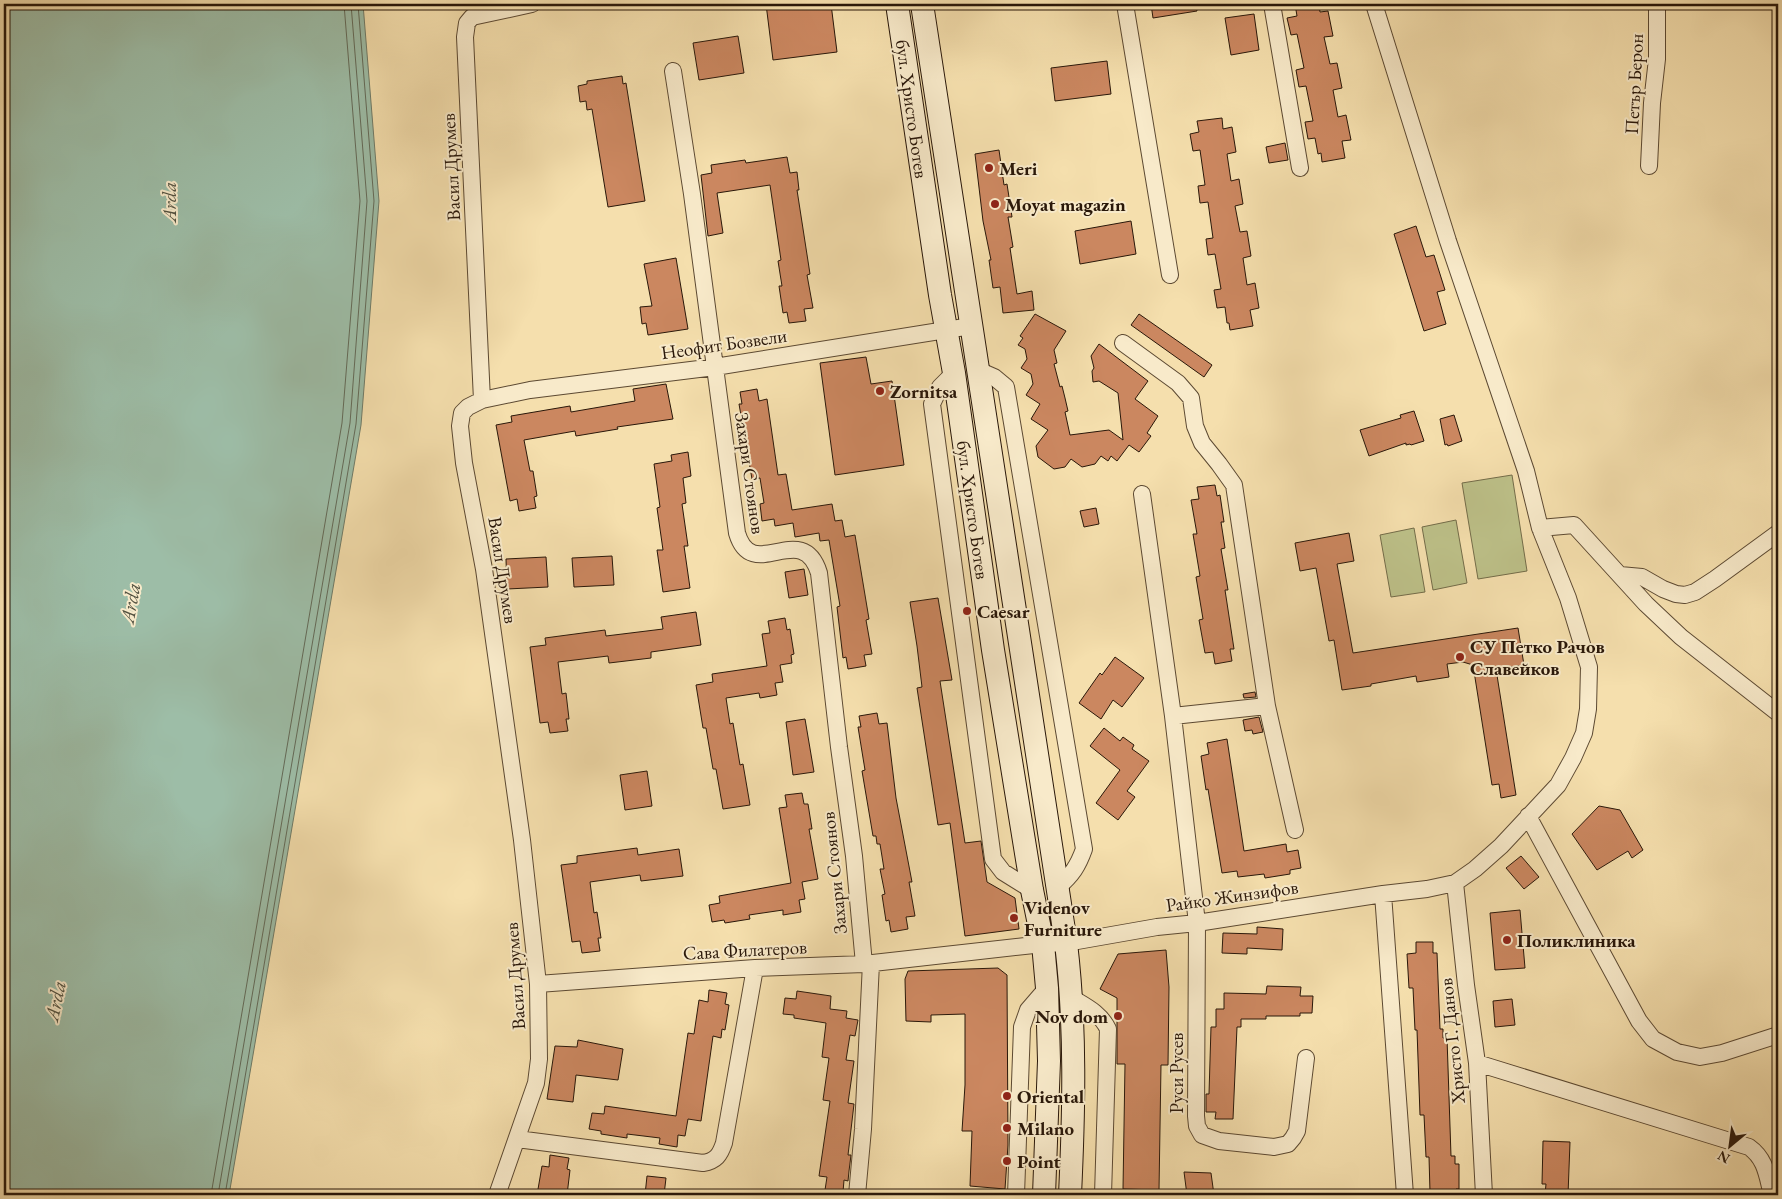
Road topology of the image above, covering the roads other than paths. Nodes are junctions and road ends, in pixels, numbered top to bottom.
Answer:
1 (532, 4) edge
2 (897, 4) edge
3 (922, 4) edge
4 (1125, 4) edge
5 (1272, 4) edge
6 (1374, 4) edge
7 (1657, 4) edge
8 (673, 71) dead end
9 (1649, 166) dead end
10 (1300, 168) dead end
11 (1170, 275) dead end
12 (971, 326) junction
13 (946, 330) junction
14 (1123, 343) dead end
15 (715, 367) junction
16 (978, 370) junction
17 (954, 373) junction
18 (482, 400) junction
19 (1142, 494) dead end
20 (1540, 528) junction
21 (1778, 533) edge
22 (1620, 575) junction
23 (1267, 706) junction
24 (1778, 713) edge
25 (1173, 716) junction
26 (1528, 816) junction
27 (1295, 830) dead end
28 (1455, 883) junction
29 (1058, 887) junction
30 (1032, 890) junction
31 (1383, 894) junction
32 (1197, 923) junction
33 (1066, 943) junction
34 (1043, 944) junction
35 (868, 964) junction
36 (755, 968) junction
37 (538, 984) junction
38 (1047, 988) junction
39 (1072, 998) junction
40 (1778, 1035) edge
41 (1306, 1058) dead end
42 (1477, 1063) junction
43 (517, 1139) junction
44 (496, 1195) edge
45 (857, 1195) edge
46 (1016, 1195) edge
47 (1044, 1195) edge
48 (1070, 1195) edge
49 (1103, 1195) edge
50 (1405, 1195) edge
51 (1484, 1195) edge
52 (1772, 1195) edge

1 - 18 street, Васил Друмев
2 - 13 main road, бул. Христо Ботев
3 - 12 main road, бул. Христо Ботев
4 - 11 street
5 - 10 street
6 - 20 street
7 - 9 street, Петър Берон
8 - 15 street, Захари Стоянов
12 - 13 street, Неофит Бозвели
12 - 16 main road, бул. Христо Ботев
13 - 15 street, Неофит Бозвели
13 - 17 main road, бул. Христо Ботев
14 - 23 street
15 - 18 street, Неофит Бозвели
15 - 35 street, Захари Стоянов
16 - 29 main road, бул. Христо Ботев
16 - 29 street
17 - 30 main road, бул. Христо Ботев
17 - 30 street
18 - 37 street, Васил Друмев
19 - 25 street
20 - 22 street
20 - 26 street
21 - 22 street
22 - 24 street
23 - 25 street
23 - 27 street
25 - 32 street
26 - 28 street
26 - 40 street
28 - 31 street, Райко Жинзифов
28 - 42 street, Христо Г. Данов
29 - 33 main road, бул. Христо Ботев
30 - 34 main road, бул. Христо Ботев
31 - 32 street, Райко Жинзифов
31 - 50 street
32 - 33 street, Райко Жинзифов
32 - 41 street, Руси Русев
33 - 34 street, Райко Жинзифов
33 - 39 main road, бул. Христо Ботев
34 - 35 street, Сава Филатеров
34 - 38 main road, бул. Христо Ботев
35 - 36 street, Сава Филатеров
35 - 45 street
36 - 37 street, Сава Филатеров
36 - 43 street
37 - 43 street, Васил Друмев
38 - 46 street
38 - 47 main road, бул. Христо Ботев
39 - 48 main road, бул. Христо Ботев
39 - 49 street
42 - 51 street, Христо Г. Данов
42 - 52 street
43 - 44 street, Васил Друмев

